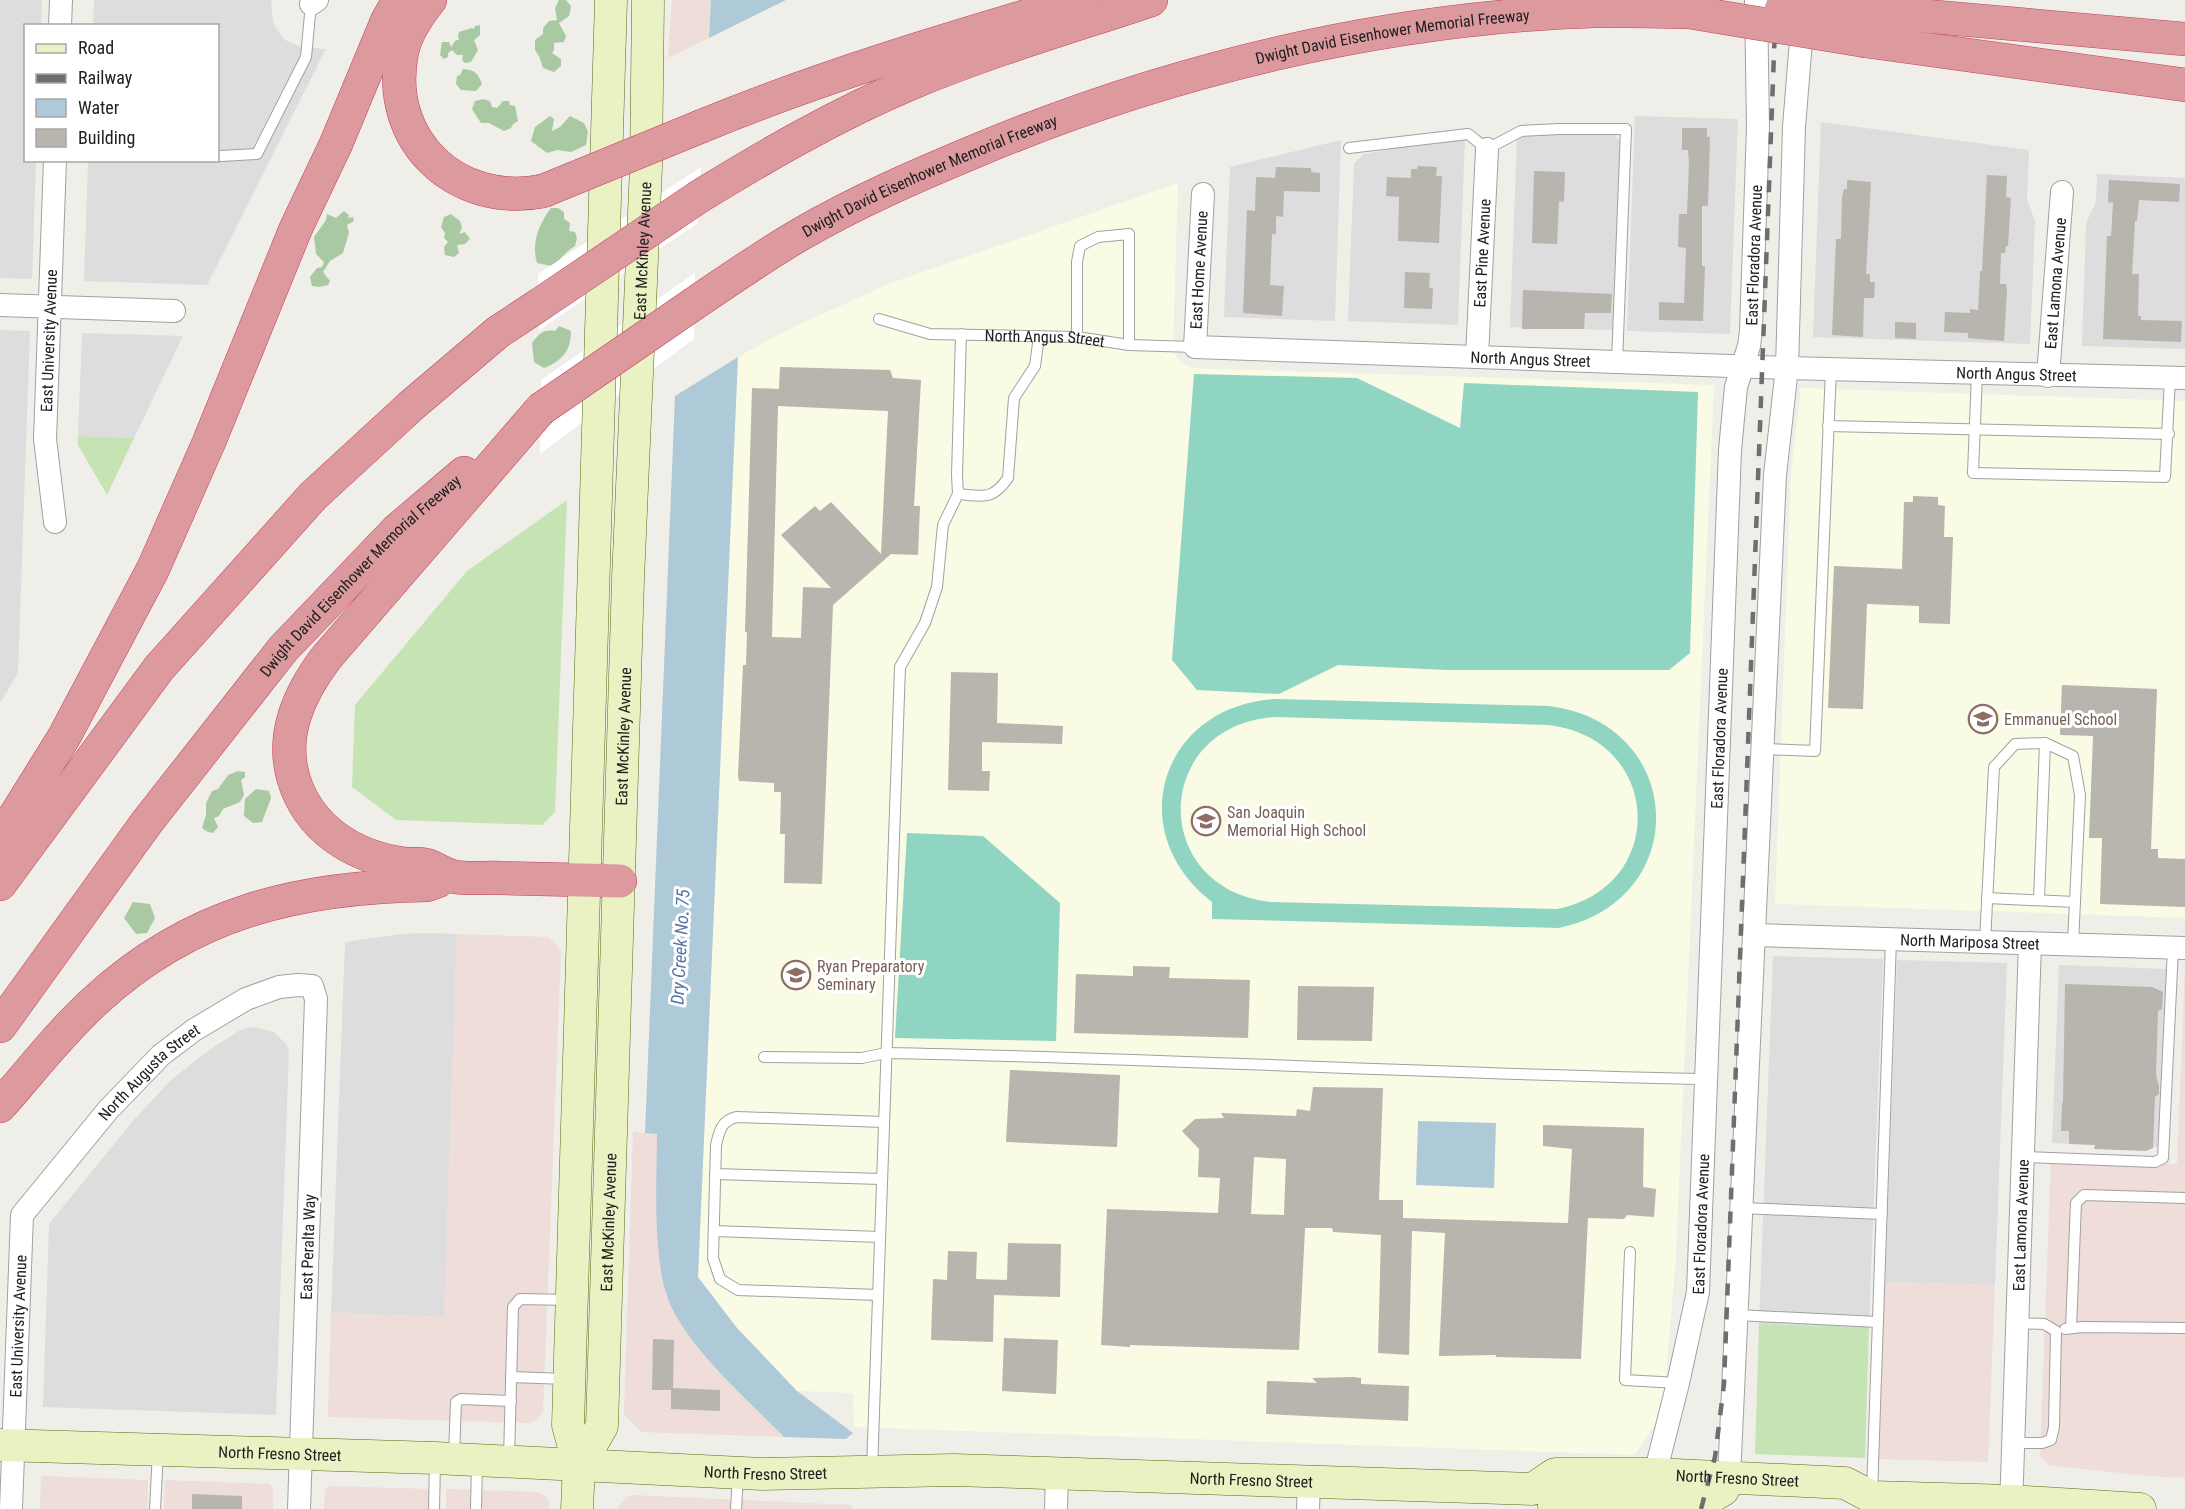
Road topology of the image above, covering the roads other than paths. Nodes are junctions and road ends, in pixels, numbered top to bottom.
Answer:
1 (61, 0) edge
2 (399, 0) edge
3 (430, 0) edge
4 (611, 0) edge
5 (648, 0) edge
6 (1080, 0) edge
7 (1151, 0) edge
8 (1756, 0) edge
9 (1804, 0) edge
10 (314, 2) edge
11 (60, 24) edge
12 (1867, 26) junction
13 (2185, 39) edge
14 (2185, 85) edge
15 (1349, 148) dead end
16 (1487, 149) junction
17 (221, 156) dead end
18 (55, 162) edge
19 (2062, 192) dead end
20 (1203, 194) dead end
21 (0, 304) edge
22 (51, 306) junction
23 (174, 311) dead end
24 (879, 319) dead end
25 (961, 334) junction
26 (1039, 336) junction
27 (1077, 337) junction
28 (1129, 345) junction
29 (1195, 347) junction
30 (1477, 357) junction
31 (1617, 363) junction
32 (1742, 366) junction
33 (1787, 368) junction
34 (1831, 369) junction
35 (1977, 373) junction
36 (2048, 376) junction
37 (2177, 377) edge
38 (541, 409) junction
39 (1828, 426) junction
40 (1975, 430) junction
41 (2169, 434) junction
42 (958, 494) junction
43 (55, 522) dead end
44 (2045, 743) junction
45 (1764, 749) junction
46 (0, 840) edge
47 (452, 876) junction
48 (584, 880) junction
49 (620, 882) junction
50 (0, 884) edge
51 (1987, 898) junction
52 (2039, 900) junction
53 (2075, 902) junction
54 (1756, 934) junction
55 (1891, 939) junction
56 (1985, 942) junction
57 (2030, 943) junction
58 (2073, 944) junction
59 (2179, 948) edge
60 (312, 986) joint
61 (0, 1026) edge
62 (886, 1053) junction
63 (764, 1057) dead end
64 (1705, 1079) junction
65 (0, 1107) edge
66 (884, 1122) junction
67 (2023, 1157) junction
68 (715, 1174) junction
69 (882, 1179) junction
70 (2185, 1198) edge
71 (1742, 1208) junction
72 (1881, 1214) junction
73 (22, 1215) joint
74 (714, 1231) junction
75 (880, 1237) junction
76 (1630, 1252) dead end
77 (878, 1295) junction
78 (572, 1300) junction
79 (1737, 1315) junction
80 (1878, 1322) junction
81 (2017, 1323) junction
82 (2071, 1328) junction
83 (2185, 1328) edge
84 (2056, 1331) junction
85 (511, 1377) junction
86 (569, 1379) junction
87 (1678, 1383) junction
88 (511, 1401) junction
89 (2013, 1443) junction
90 (7, 1445) edge
91 (158, 1449) junction
92 (301, 1454) junction
93 (455, 1459) junction
94 (509, 1462) junction
95 (579, 1466) junction
96 (870, 1470) junction
97 (738, 1472) junction
98 (1057, 1473) junction
99 (1655, 1474) junction
100 (1729, 1478) junction
101 (1308, 1496) edge
102 (1540, 1501) edge
103 (1860, 1503) edge
104 (2011, 1505) edge
105 (11, 1509) edge
106 (155, 1509) edge
107 (299, 1509) edge
108 (434, 1509) edge
109 (476, 1509) edge
110 (577, 1509) edge
111 (736, 1509) edge
112 (1056, 1509) edge
113 (1600, 1509) edge
114 (2140, 1509) edge

1 - 11 street
2 - 46 highway
3 - 6 highway, bridge
4 - 48 main road, East McKinley Avenue
5 - 49 main road, East McKinley Avenue
7 - 50 highway, bridge
8 - 32 street, East Floradora Avenue
9 - 33 street
10 - 17 lane
12 - 13 highway
12 - 14 highway
12 - 38 highway, Dwight David Eisenhower Memorial Freeway, bridge
15 - 16 lane
16 - 30 street, East Pine Avenue
16 - 31 lane
18 - 22 street, East University Avenue
19 - 36 street, East Lamona Avenue
20 - 29 street, East Home Avenue
21 - 22 street
22 - 23 street
22 - 43 street, East University Avenue
24 - 25 lane, North Angus Street
25 - 26 lane, North Angus Street
25 - 42 lane
26 - 27 lane, North Angus Street
26 - 42 lane
27 - 28 lane, North Angus Street
27 - 28 lane
28 - 29 lane, North Angus Street
29 - 30 street, North Angus Street
30 - 31 street, North Angus Street
31 - 32 street, North Angus Street
32 - 33 street, North Angus Street
32 - 64 street, East Floradora Avenue
33 - 34 street, North Angus Street
33 - 45 street
34 - 35 street, North Angus Street
34 - 39 lane
35 - 36 street, North Angus Street
35 - 40 lane
36 - 37 street, North Angus Street
37 - 41 lane
38 - 47 highway
38 - 61 highway, Dwight David Eisenhower Memorial Freeway
39 - 40 lane
39 - 45 lane
40 - 41 lane
40 - 41 lane
42 - 62 lane
44 - 51 lane
44 - 52 lane
44 - 53 lane
45 - 54 street
47 - 48 highway
47 - 65 highway
48 - 49 highway
48 - 78 main road, East McKinley Avenue
49 - 95 main road, East McKinley Avenue
51 - 52 lane
51 - 56 lane
52 - 53 lane
53 - 58 lane
54 - 55 street, North Mariposa Street
54 - 71 street
55 - 56 street, North Mariposa Street
55 - 72 lane
56 - 57 street, North Mariposa Street
57 - 58 street, North Mariposa Street
57 - 67 street, East Lamona Avenue
58 - 59 street, North Mariposa Street
59 - 67 lane
60 - 73 street, North Augusta Street
60 - 92 street, East Peralta Way
62 - 63 lane
62 - 64 lane
62 - 66 lane
64 - 87 street, East Floradora Avenue
66 - 68 lane
66 - 69 lane
67 - 81 street, East Lamona Avenue
68 - 69 lane
68 - 74 lane
69 - 75 lane
70 - 82 lane
71 - 72 lane
71 - 79 street
72 - 80 lane
73 - 90 street, East University Avenue
74 - 75 lane
74 - 77 lane
75 - 77 lane
76 - 87 lane
77 - 96 lane
78 - 85 lane
78 - 86 main road, East McKinley Avenue
79 - 80 lane
79 - 100 street
80 - 103 lane
81 - 84 lane
81 - 89 street, East Lamona Avenue
82 - 83 lane
82 - 84 lane
84 - 89 lane
85 - 86 lane
85 - 88 lane
86 - 95 main road, East McKinley Avenue
87 - 99 street, East Floradora Avenue
88 - 93 lane
88 - 94 lane
89 - 104 street, East Lamona Avenue
90 - 91 main road, North Fresno Street
90 - 105 street, East University Avenue
91 - 92 main road, North Fresno Street
91 - 106 lane
92 - 93 main road, North Fresno Street
92 - 107 street, East Peralta Way
93 - 94 main road, North Fresno Street
93 - 108 lane
93 - 109 lane
94 - 95 main road, North Fresno Street
95 - 97 main road, North Fresno Street
95 - 110 main road, East McKinley Avenue
96 - 97 main road, North Fresno Street
96 - 98 main road, North Fresno Street
97 - 111 lane
98 - 101 main road, North Fresno Street
98 - 112 street
99 - 100 main road, North Fresno Street
99 - 102 main road, North Fresno Street
100 - 102 main road
100 - 103 main road, North Fresno Street
101 - 102 main road, North Fresno Street
102 - 113 main road, North Fresno Street
103 - 104 main road, North Fresno Street
104 - 114 main road, North Fresno Street

